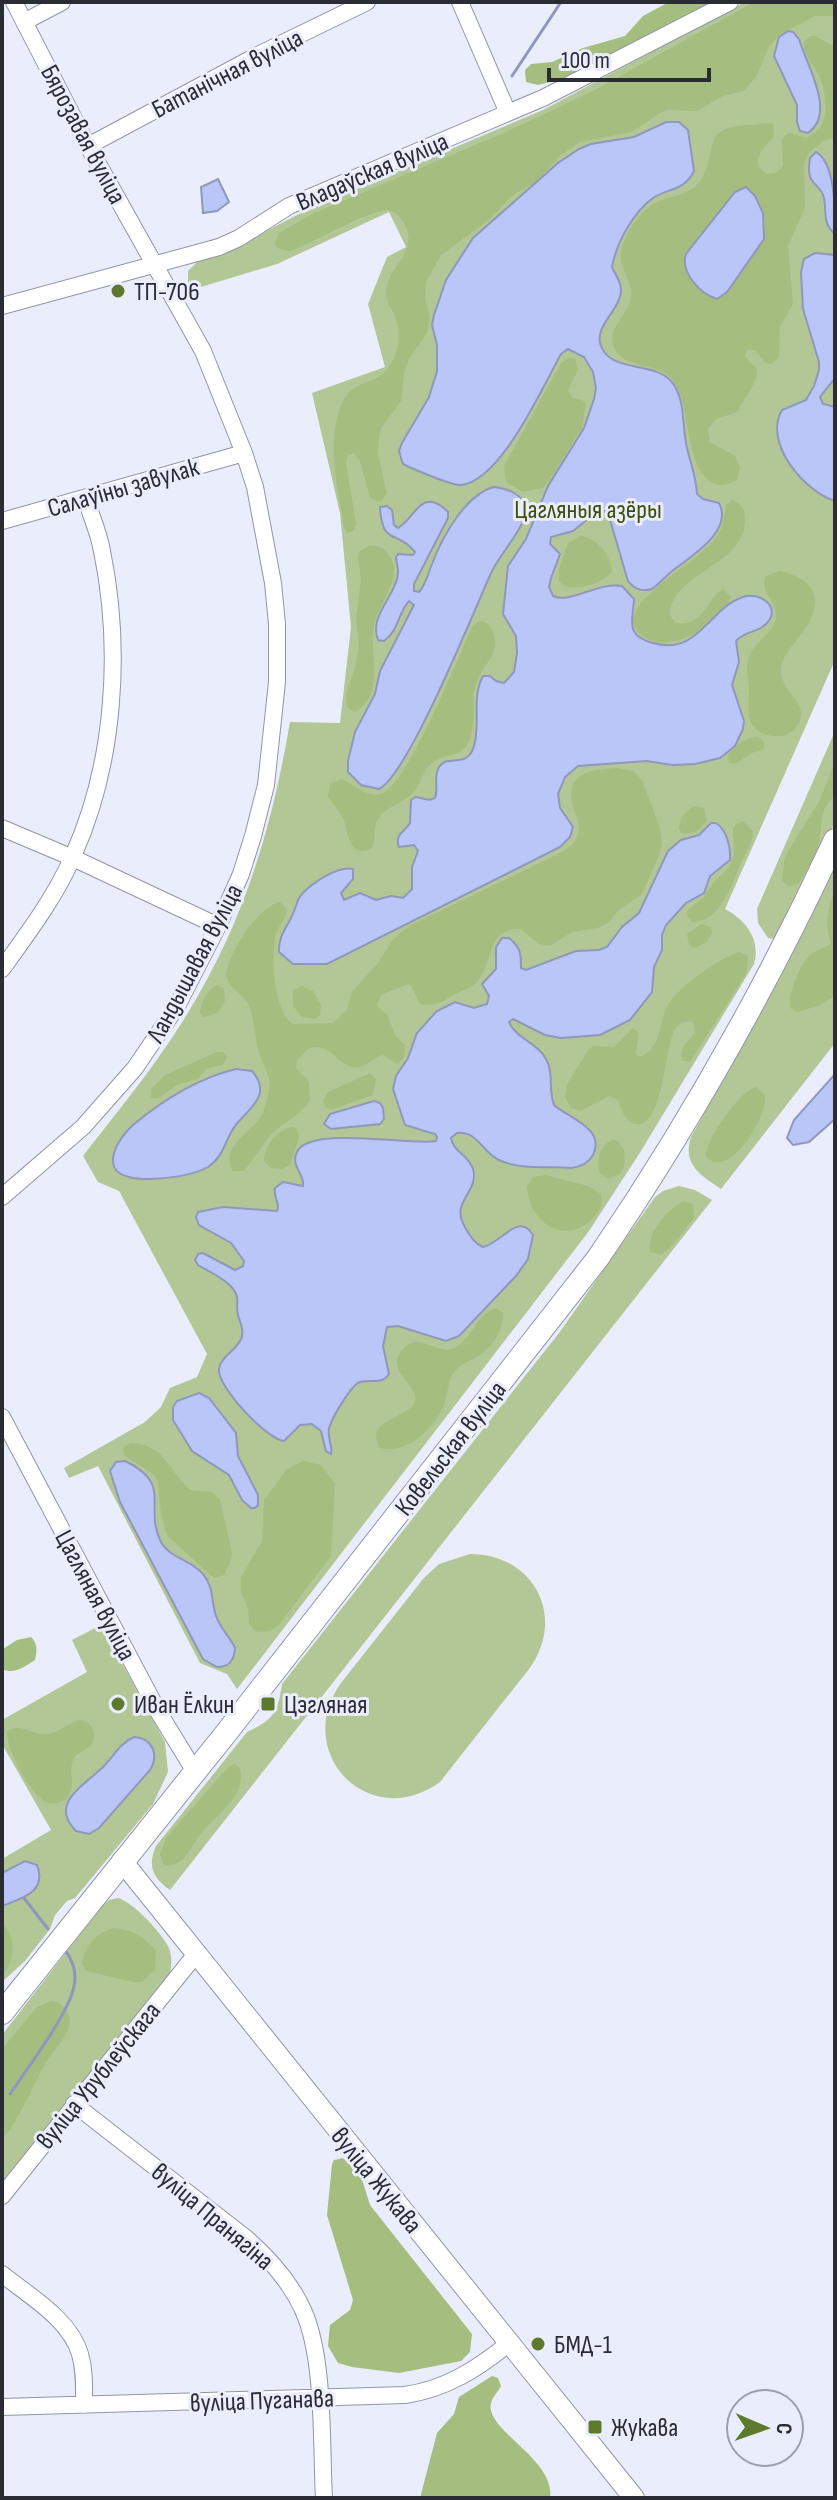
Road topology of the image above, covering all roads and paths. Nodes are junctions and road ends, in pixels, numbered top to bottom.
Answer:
1 (14, 2) edge
2 (62, 2) edge
3 (367, 2) edge
4 (460, 2) edge
5 (730, 2) edge
6 (24, 22) junction
7 (508, 113) junction
8 (88, 146) junction
9 (155, 265) junction
10 (2, 306) edge
11 (244, 453) junction
12 (86, 499) junction
13 (2, 521) edge
14 (2, 828) edge
15 (835, 840) edge
16 (73, 858) junction
17 (218, 926) junction
18 (2, 969) edge
19 (2, 1197) edge
20 (2, 1417) edge
21 (194, 1770) junction
22 (122, 1861) junction
23 (196, 1954) junction
24 (2, 2013) edge
25 (74, 2104) junction
26 (2, 2196) edge
27 (2, 2274) edge
28 (508, 2344) junction
29 (318, 2398) junction
30 (84, 2405) junction
31 (2, 2407) edge
32 (324, 2498) edge
33 (634, 2498) edge

1 - 6 street, Бярозавая вуліца
2 - 6 street
3 - 8 street, Батанічная вуліца
4 - 7 street
5 - 7 street, Владаўская вуліца
6 - 8 street, Бярозавая вуліца
7 - 9 street, Владаўская вуліца
8 - 9 street, Бярозавая вуліца
9 - 10 street, Владаўская вуліца
9 - 11 street, Ландышавая вуліца
11 - 12 street, Салаўіны завулак
11 - 17 street, Ландышавая вуліца
12 - 13 street, Салаўіны завулак
12 - 16 street
14 - 16 street
15 - 21 highway, Ковельская вуліца
16 - 17 street
16 - 18 street
17 - 19 street, Ландышавая вуліца
20 - 21 street, Цагляная вуліца
21 - 22 highway, Ковельская вуліца
22 - 23 main road, вуліца Жукава
22 - 24 highway, Ковельская вуліца
23 - 25 street, вуліца Урублеўскага
23 - 28 main road, вуліца Жукава
25 - 26 street, вуліца Урублеўскага
25 - 29 street, вуліца Пранягіна
27 - 30 street
28 - 29 street, вуліца Пуганава
28 - 33 main road, вуліца Жукава
29 - 30 street, вуліца Пуганава
29 - 32 street, вуліца Пранягіна
30 - 31 street, вуліца Пуганава

